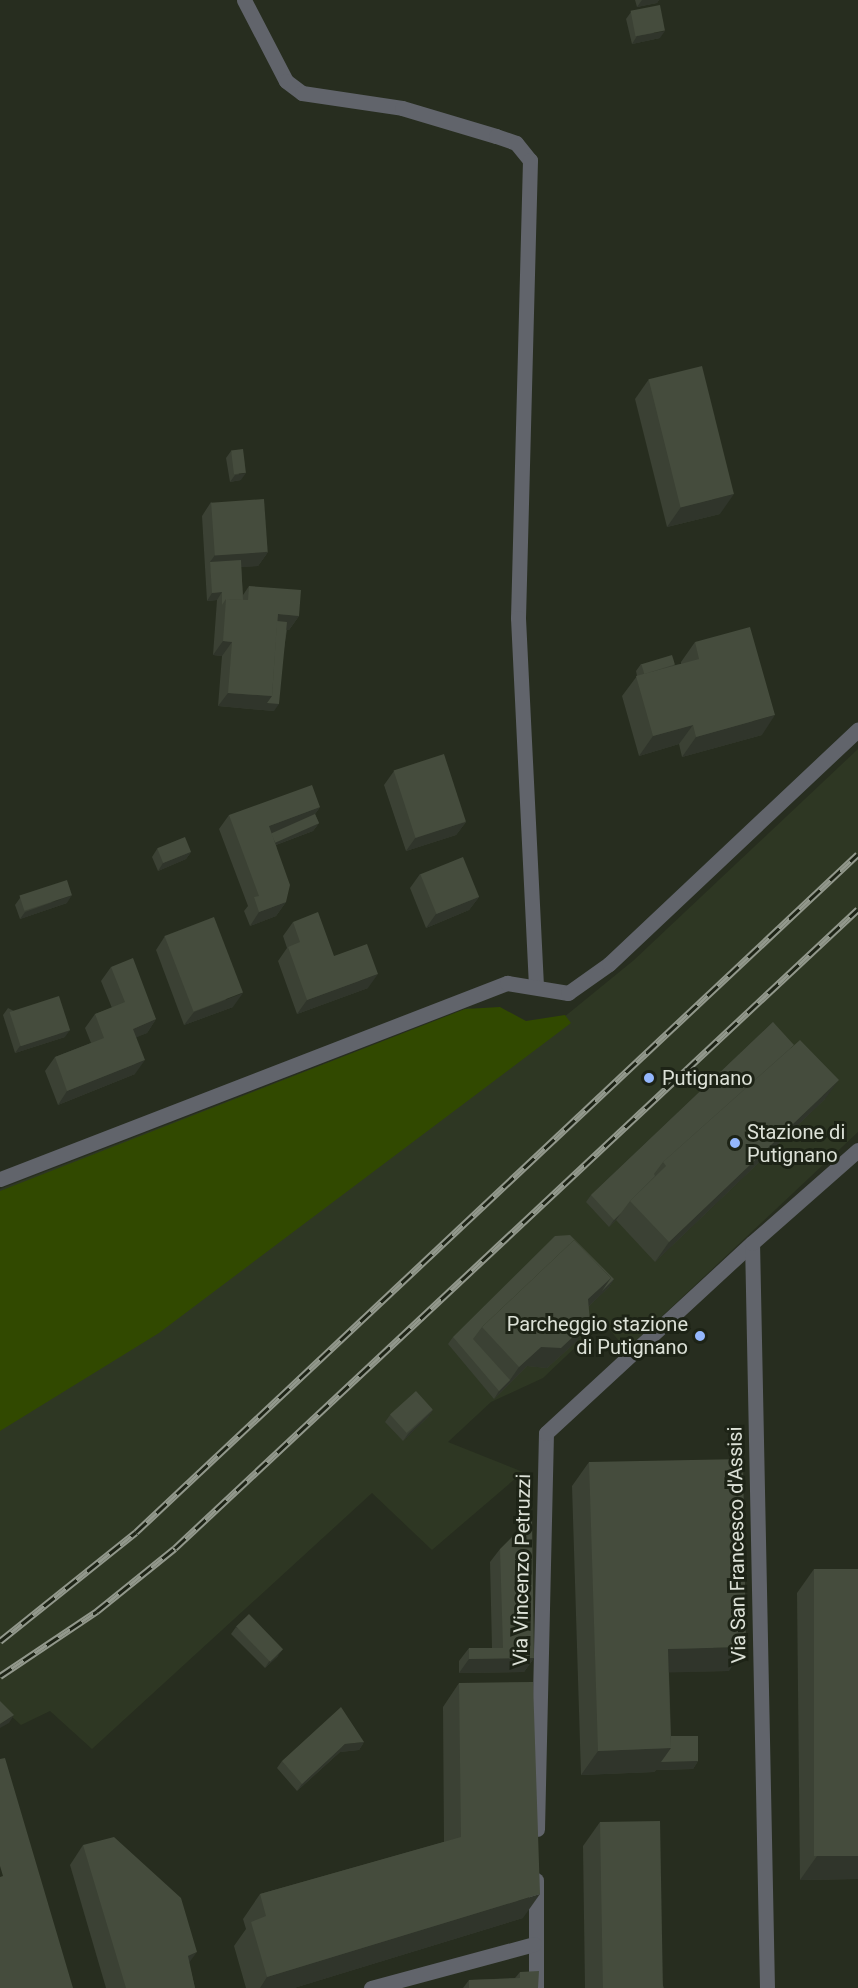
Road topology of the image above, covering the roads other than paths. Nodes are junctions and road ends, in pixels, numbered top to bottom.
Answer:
1 (244, 0) edge
2 (858, 729) edge
3 (536, 984) junction
4 (856, 1157) edge
5 (0, 1179) edge
6 (752, 1243) junction
7 (534, 1944) junction
8 (371, 1988) edge
9 (536, 1988) edge
10 (767, 1988) edge

1 - 3 street
2 - 3 street
3 - 5 street
4 - 6 street
6 - 7 street, Via Vincenzo Petruzzi
6 - 10 street, Via San Francesco d'Assisi
7 - 8 street
7 - 9 street, Via Vincenzo Petruzzi

